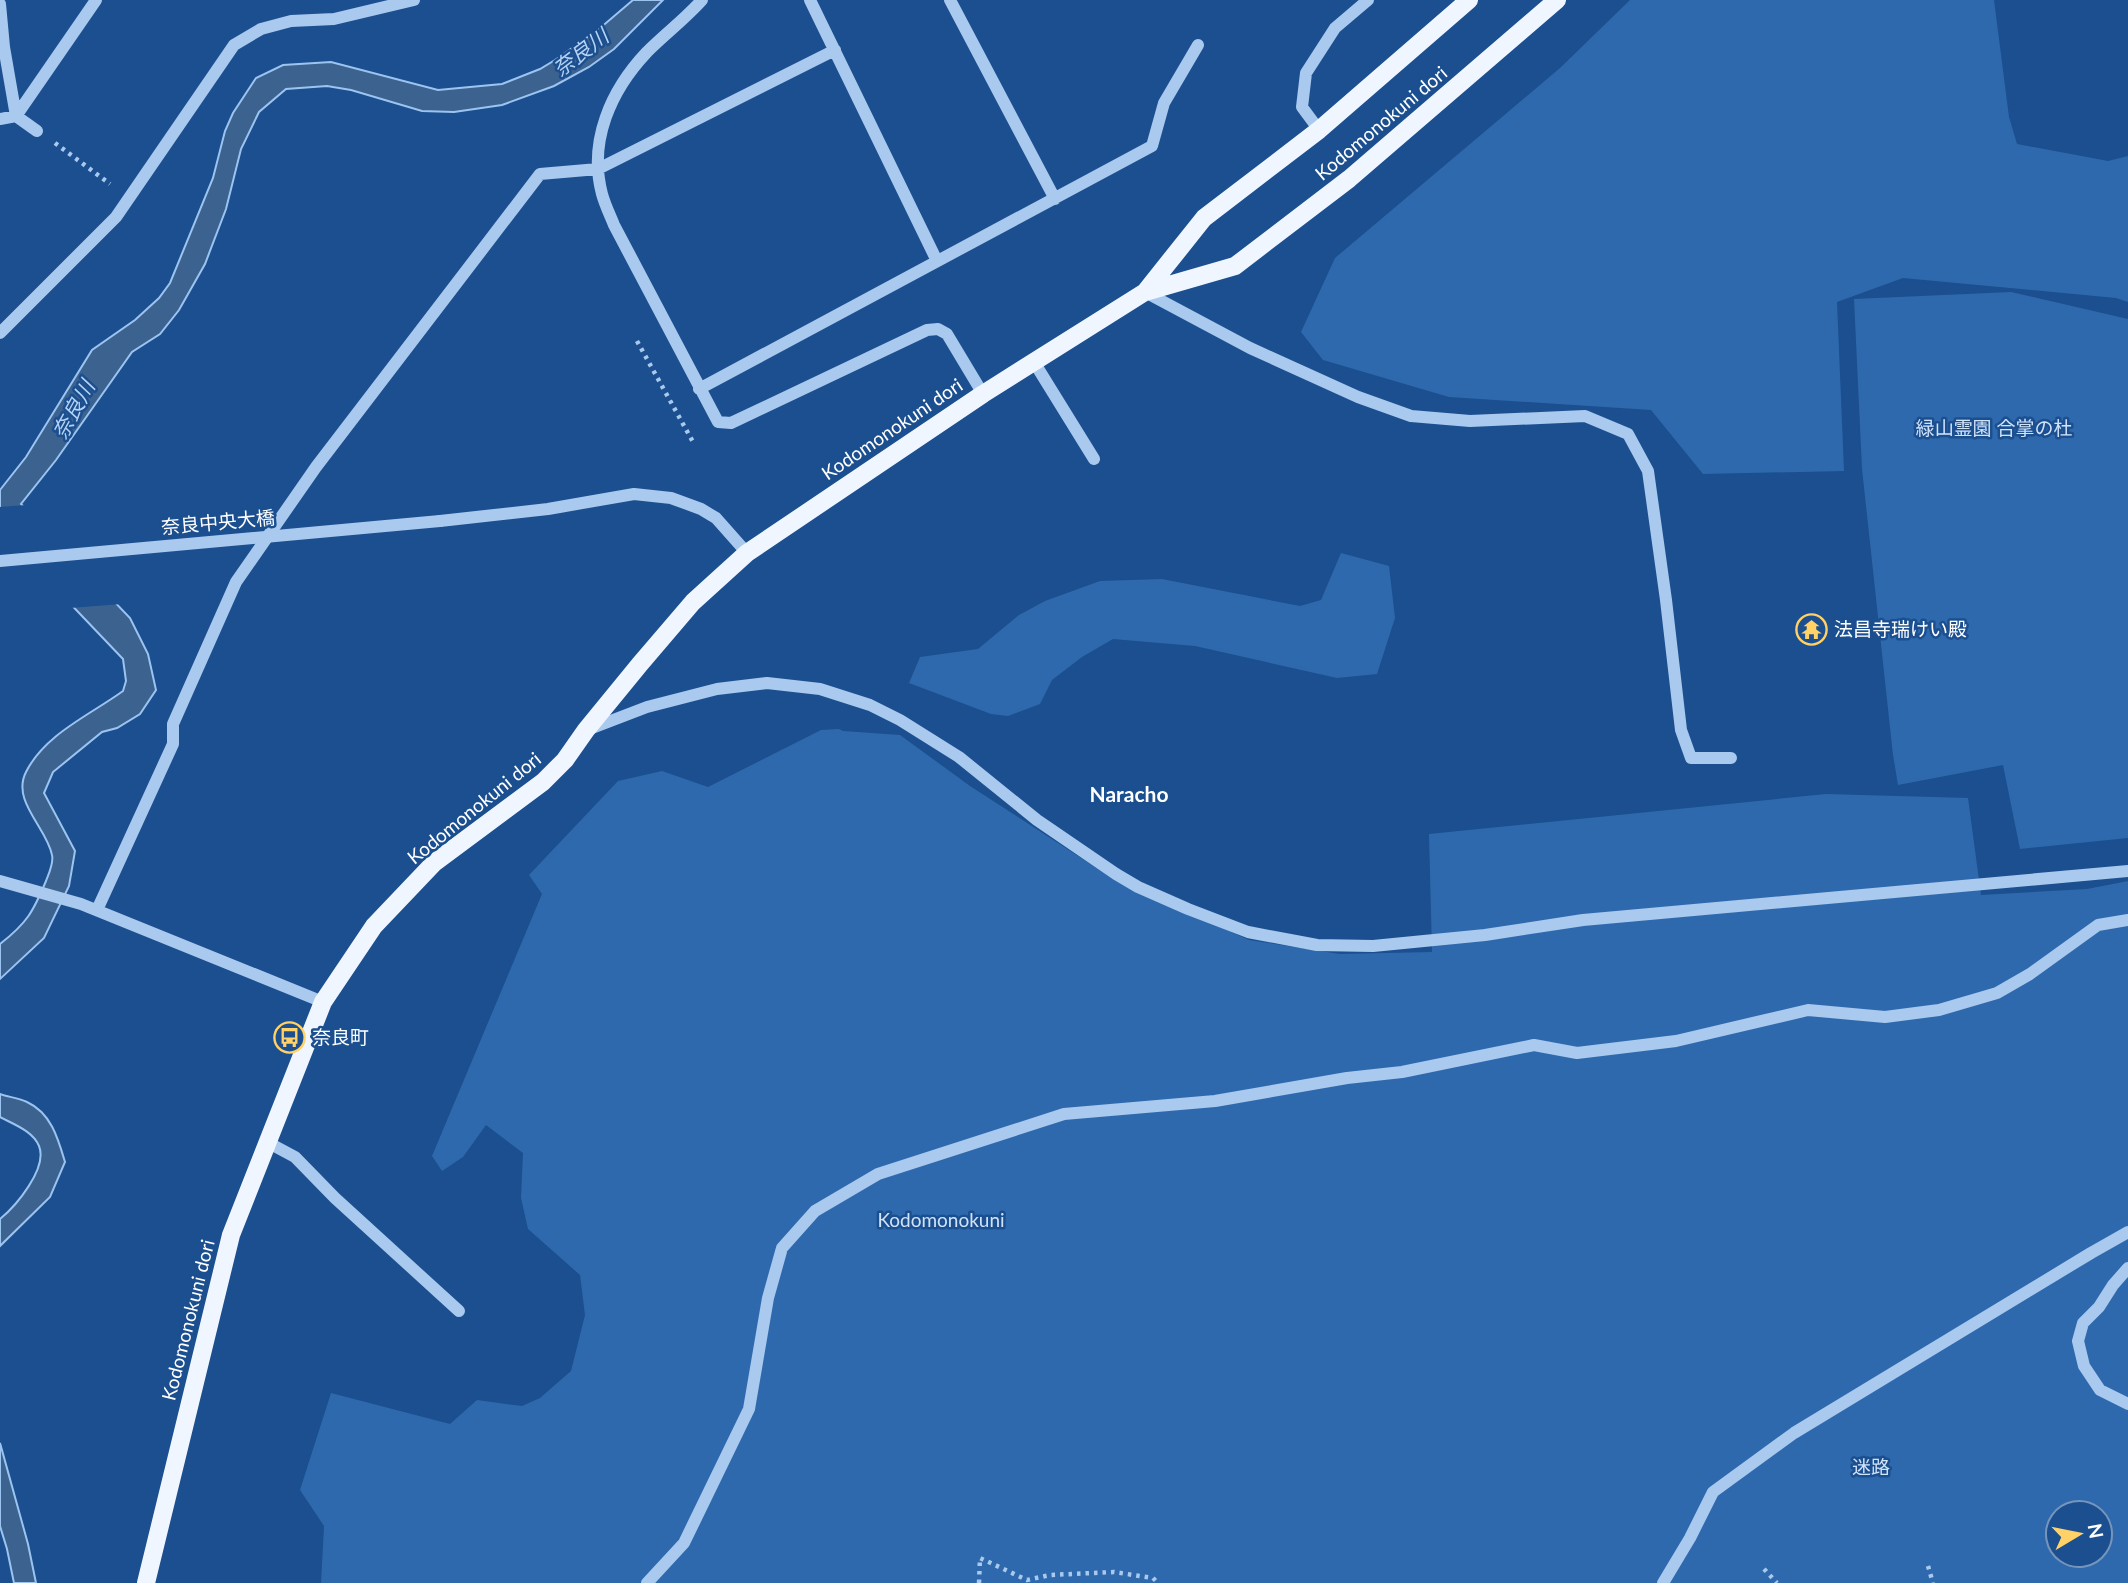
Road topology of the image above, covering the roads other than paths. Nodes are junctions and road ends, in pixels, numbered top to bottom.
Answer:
1 (96, 0) edge
2 (414, 0) edge
3 (702, 0) edge
4 (810, 0) edge
5 (950, 0) edge
6 (1368, 0) edge
7 (1469, 0) edge
8 (1557, 0) edge
9 (0, 4) edge
10 (1198, 45) dead end
11 (835, 50) junction
12 (16, 116) junction
13 (0, 119) edge
14 (1319, 130) junction
15 (37, 131) road end
16 (598, 169) junction
17 (1055, 199) junction
18 (937, 261) junction
19 (1145, 292) junction
20 (0, 333) edge
21 (1034, 362) junction
22 (699, 389) junction
23 (983, 394) junction
24 (1094, 459) dead end
25 (747, 553) junction
26 (0, 561) edge
27 (586, 730) junction
28 (1731, 758) dead end
29 (2128, 871) edge
30 (0, 881) edge
31 (97, 910) junction
32 (2128, 920) edge
33 (323, 1002) junction
34 (267, 1142) junction
35 (2128, 1232) edge
36 (2128, 1268) edge
37 (459, 1311) dead end
38 (2128, 1404) edge
39 (146, 1583) edge
40 (647, 1583) edge
41 (1662, 1583) edge

1 - 12 street
2 - 20 street
3 - 16 street
4 - 11 street
5 - 17 street
6 - 14 street
7 - 14 main road, Kodomonokuni dori
8 - 19 main road, Kodomonokuni dori
9 - 12 street
10 - 17 street
11 - 16 street
11 - 18 street
12 - 13 street
12 - 15 street
14 - 19 main road, Kodomonokuni dori
16 - 22 street
16 - 31 street
17 - 18 street
18 - 22 street
19 - 21 main road, Kodomonokuni dori
19 - 28 street
21 - 23 main road, Kodomonokuni dori
21 - 24 street
22 - 23 street
23 - 25 main road, Kodomonokuni dori
25 - 26 street, 奈良中央大橋, bridge
25 - 27 main road, Kodomonokuni dori
27 - 29 street
27 - 33 main road, Kodomonokuni dori
30 - 31 street
31 - 33 street
32 - 40 street
33 - 34 main road, Kodomonokuni dori
34 - 37 street
34 - 39 main road, Kodomonokuni dori
35 - 41 street
36 - 38 street

